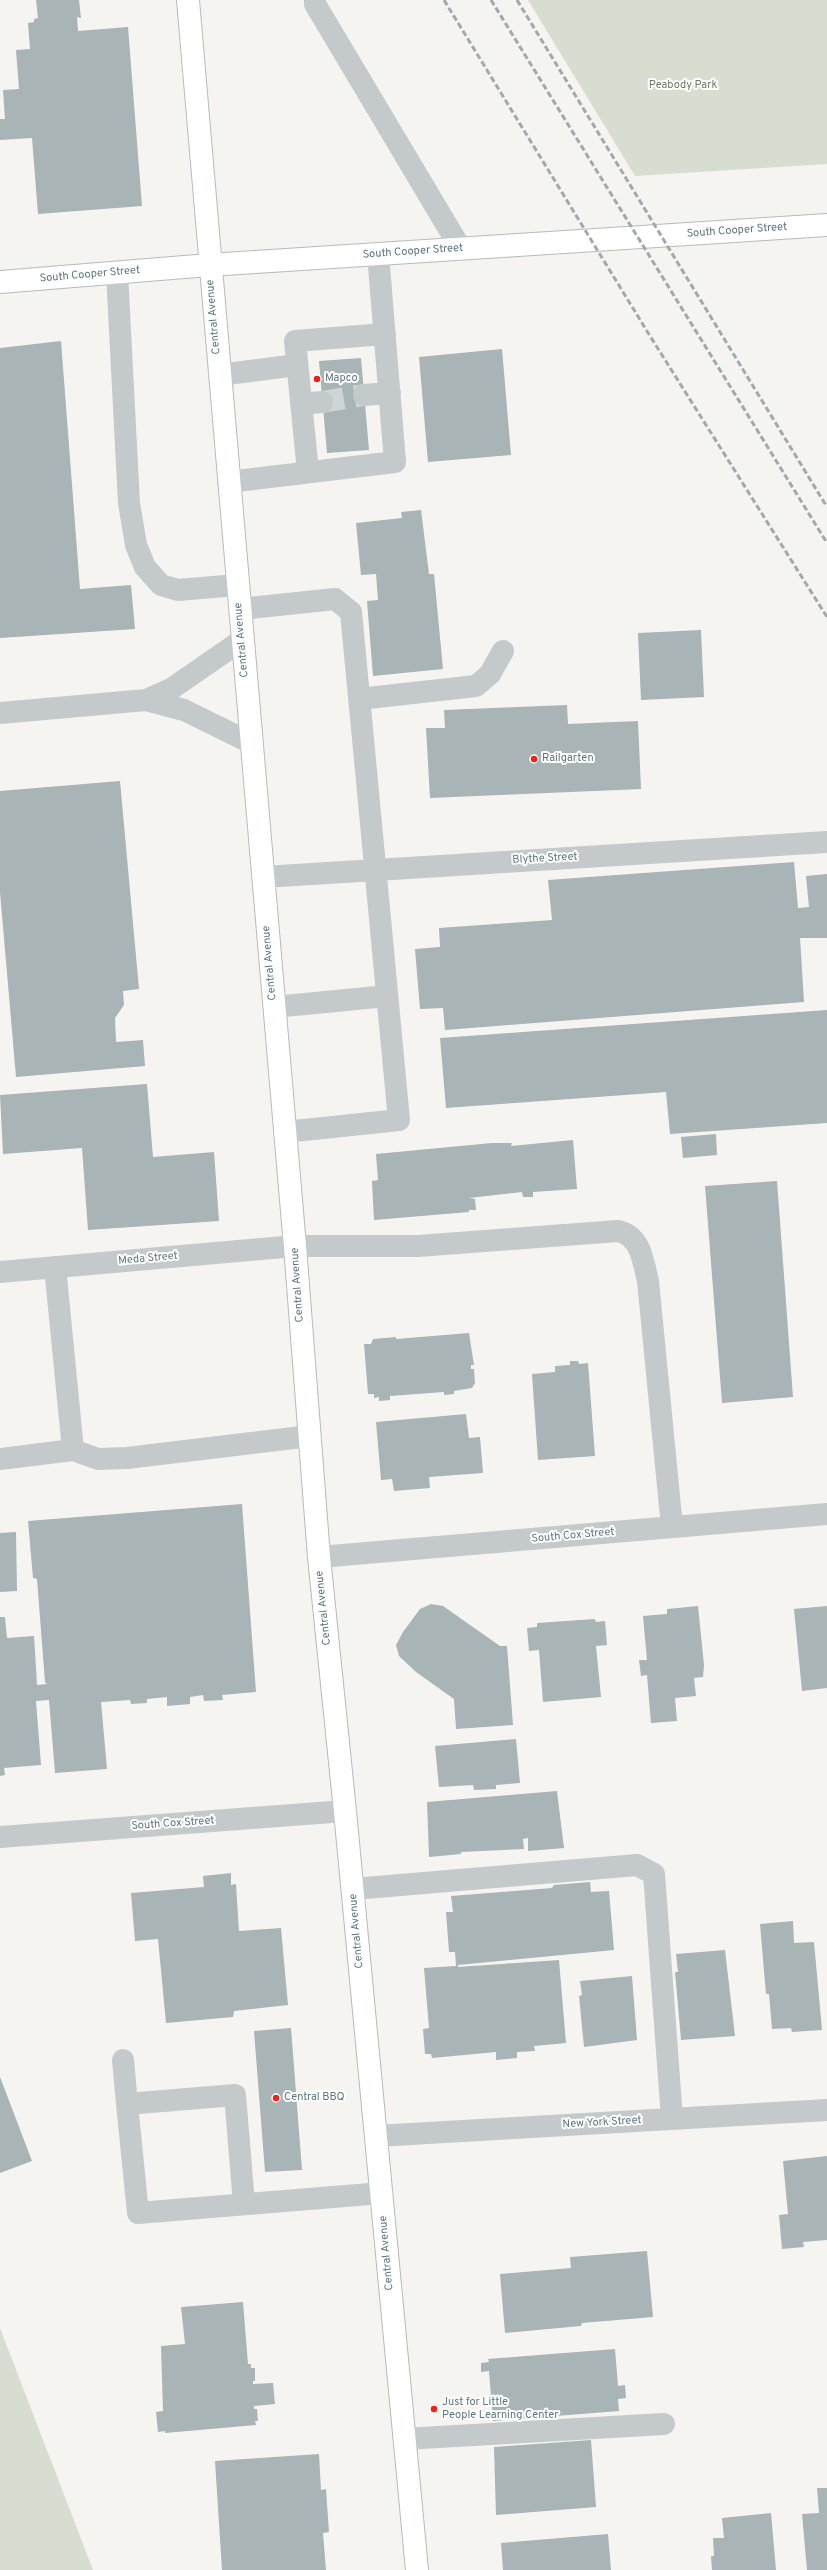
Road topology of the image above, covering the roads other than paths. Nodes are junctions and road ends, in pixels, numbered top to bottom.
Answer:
1 (188, 0) edge
2 (316, 0) edge
3 (827, 225) edge
4 (461, 249) junction
5 (378, 254) junction
6 (209, 265) junction
7 (117, 273) junction
8 (0, 282) edge
9 (385, 334) junction
10 (297, 365) junction
11 (219, 374) junction
12 (390, 393) junction
13 (364, 396) tunnel mouth
14 (322, 402) tunnel mouth
15 (301, 404) junction
16 (308, 472) junction
17 (228, 482) junction
18 (237, 585) junction
19 (240, 609) junction
20 (242, 640) junction
21 (503, 651) dead end
22 (359, 699) junction
23 (146, 700) junction
24 (0, 713) edge
25 (251, 743) junction
26 (827, 842) edge
27 (376, 869) junction
28 (263, 877) junction
29 (388, 996) junction
30 (274, 1007) junction
31 (285, 1132) junction
32 (295, 1246) junction
33 (55, 1267) junction
34 (0, 1272) edge
35 (310, 1436) junction
36 (73, 1450) junction
37 (0, 1459) edge
38 (827, 1514) edge
39 (672, 1527) junction
40 (319, 1557) junction
41 (345, 1811) junction
42 (0, 1837) edge
43 (353, 1889) junction
44 (123, 2060) dead end
45 (127, 2104) junction
46 (827, 2110) edge
47 (672, 2119) junction
48 (376, 2136) junction
49 (382, 2193) junction
50 (244, 2204) junction
51 (664, 2424) dead end
52 (404, 2439) junction
53 (417, 2570) edge

1 - 6 main road, Central Avenue
2 - 4 street
3 - 4 main road, South Cooper Street
4 - 5 main road, South Cooper Street
5 - 6 main road, South Cooper Street
5 - 9 street
6 - 7 main road, South Cooper Street
6 - 11 main road, Central Avenue
7 - 8 main road, South Cooper Street
7 - 18 street
9 - 10 street
9 - 12 street
10 - 11 street
10 - 15 street
11 - 17 main road, Central Avenue
12 - 13 street
12 - 16 street
14 - 15 street
15 - 16 street
16 - 17 street
17 - 18 main road, Central Avenue
18 - 19 main road, Central Avenue
19 - 20 main road, Central Avenue
19 - 22 street
20 - 23 street
20 - 25 main road, Central Avenue
21 - 22 street
22 - 27 street
23 - 24 street
23 - 25 street
25 - 28 main road, Central Avenue
26 - 27 street, Blythe Street
27 - 28 street, Blythe Street
27 - 29 street
28 - 30 main road, Central Avenue
29 - 30 street
29 - 31 street
30 - 31 main road, Central Avenue
31 - 32 main road, Central Avenue
32 - 33 street, Meda Street
32 - 35 main road, Central Avenue
32 - 39 street, Meda Street
33 - 34 street, Meda Street
33 - 36 street
35 - 36 street
35 - 40 main road, Central Avenue
36 - 37 street
38 - 39 street, South Cox Street
39 - 40 street, South Cox Street
40 - 41 main road, Central Avenue
41 - 42 street, South Cox Street
41 - 43 main road, Central Avenue
43 - 47 street
43 - 48 main road, Central Avenue
44 - 45 street
45 - 50 street
45 - 50 street
46 - 47 street, New York Street
47 - 48 street, New York Street
48 - 49 main road, Central Avenue
49 - 50 street
49 - 52 main road, Central Avenue
51 - 52 street
52 - 53 main road, Central Avenue

